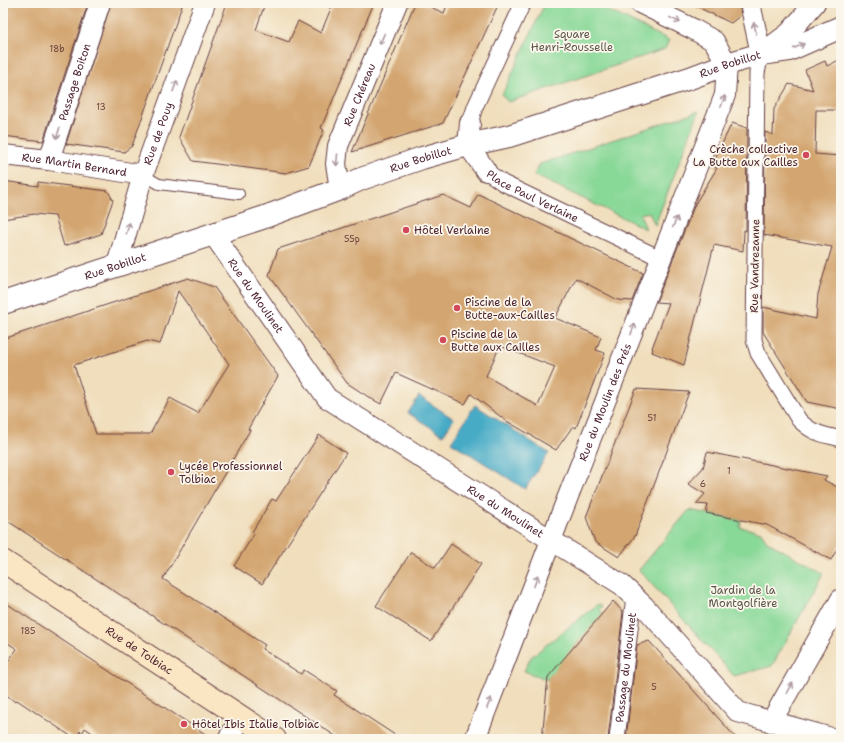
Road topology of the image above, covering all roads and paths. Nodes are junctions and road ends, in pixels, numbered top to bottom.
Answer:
1 (100, 3) edge
2 (205, 3) edge
3 (397, 3) edge
4 (523, 3) edge
5 (640, 3) edge
6 (750, 3) edge
7 (815, 3) edge
8 (841, 27) edge
9 (761, 54) junction
10 (727, 64) junction
11 (470, 123) joint
12 (468, 145) junction
13 (3, 155) edge
14 (49, 160) junction
15 (486, 170) joint
16 (143, 175) junction
17 (340, 189) junction
18 (239, 194) dead end
19 (213, 234) junction
20 (660, 258) junction
21 (117, 265) junction
22 (3, 303) edge
23 (841, 439) edge
24 (551, 540) junction
25 (3, 561) edge
26 (634, 596) junction
27 (841, 599) edge
28 (242, 717) junction
29 (771, 722) junction
30 (228, 739) edge
31 (275, 739) edge
32 (475, 739) edge
33 (617, 739) edge
34 (835, 739) edge

1 -> 14 street, Passage Boiton
16 -> 2 street, Rue de Pouy
3 -> 17 street, Rue Chéreau
4 - 11 street
5 -> 10 street
9 -> 6 street
7 - 9 street
9 -> 8 street, Rue Bobillot
9 - 10 street, Rue Bobillot
9 - 23 street, Rue Vandrezanne
10 - 12 street, Rue Bobillot
20 -> 10 street, Rue du Moulin des Prés
11 - 12 street
12 - 15 street, Place Paul Verlaine
12 - 17 street, Rue Bobillot
13 - 14 street, Rue Martin Bernard
14 - 16 street, Rue Martin Bernard
15 - 20 street, Place Paul Verlaine
16 - 18 lane, Rue Martin Bernard
21 -> 16 street, Rue de Pouy
17 - 19 street, Rue Bobillot
19 - 21 street, Rue Bobillot
19 - 24 street, Rue du Moulinet
24 -> 20 street, Rue du Moulin des Prés
21 - 22 street, Rue Bobillot
24 - 26 street, Rue du Moulinet
32 -> 24 street, Rue du Moulin des Prés
25 - 28 main road, Rue de Tolbiac
26 - 29 street, Rue du Moulinet
26 - 33 street, Passage du Moulinet
29 -> 27 street
28 - 30 street
28 - 31 main road, Rue de Tolbiac
29 - 34 street, Rue du Moulinet

